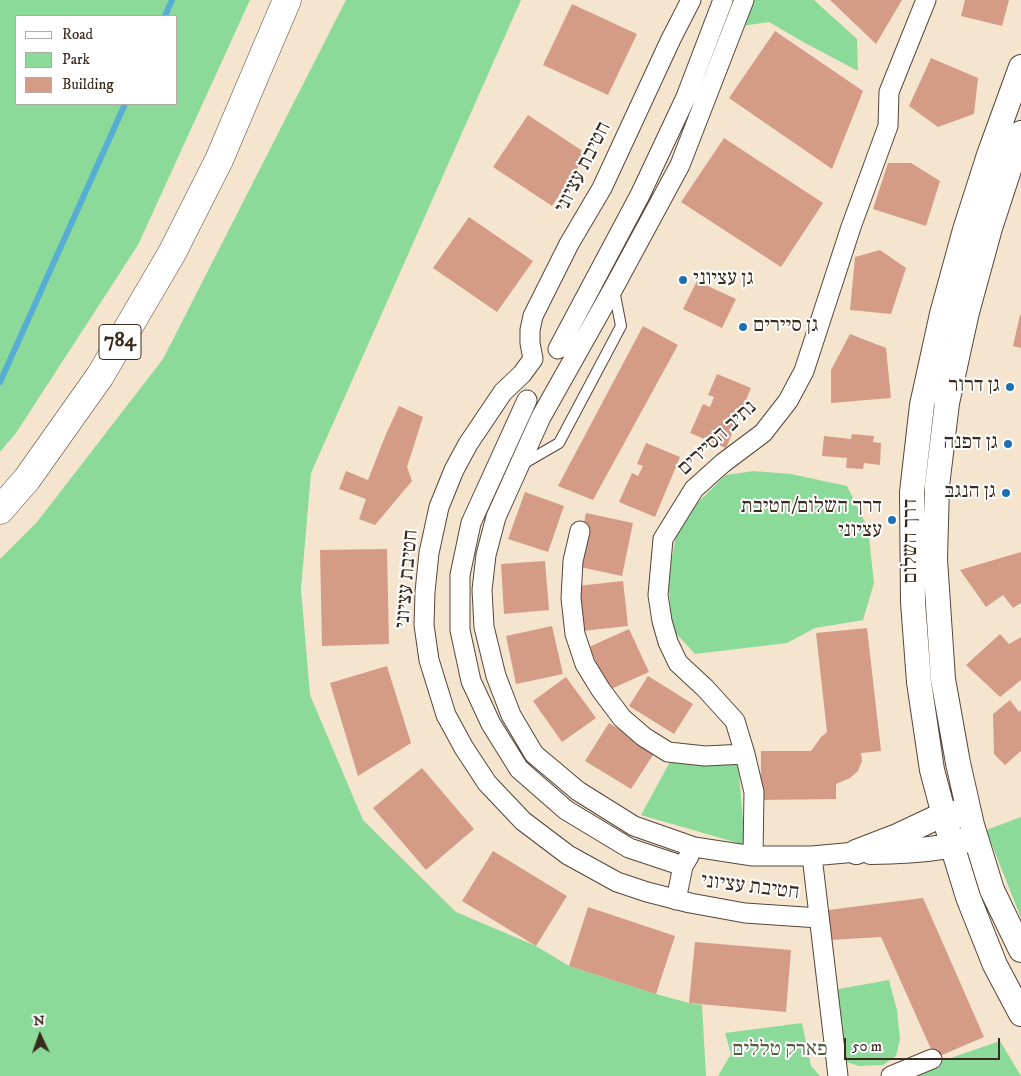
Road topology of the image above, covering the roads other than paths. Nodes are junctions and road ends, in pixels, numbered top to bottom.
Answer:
1 (287, 0) edge
2 (691, 0) edge
3 (723, 0) edge
4 (926, 0) edge
5 (741, 2) edge
6 (1021, 66) edge
7 (1021, 133) edge
8 (613, 288) junction
9 (567, 351) junction
10 (528, 367) junction
11 (527, 400) junction
12 (541, 416) junction
13 (518, 467) junction
14 (0, 510) edge
15 (580, 531) dead end
16 (745, 754) junction
17 (944, 814) junction
18 (972, 825) junction
19 (952, 845) junction
20 (694, 847) junction
21 (856, 852) junction
22 (753, 856) junction
23 (812, 856) junction
24 (684, 866) junction
25 (676, 900) junction
26 (819, 918) junction
27 (1021, 950) edge
28 (1021, 1014) edge
29 (932, 1059) dead end
30 (838, 1076) edge
31 (891, 1076) edge

1 - 14 main road, 784
2 - 10 street, חטיבת עציוני
3 - 9 street, חטיבת עציוני
4 - 16 street, נתיב הסיירים
5 - 8 street, חטיבת עציוני
6 - 17 street, דרך השלום
7 - 18 street, דרך השלום
8 - 9 street, חטיבת עציוני
8 - 13 lane
9 - 10 street, חטיבת עציוני
9 - 12 street, חטיבת עציוני
10 - 11 street, חטיבת עציוני
10 - 25 street, חטיבת עציוני
11 - 12 street, חטיבת עציוני
11 - 24 street, חטיבת עציוני
12 - 13 street, חטיבת עציוני
13 - 20 street, חטיבת עציוני
15 - 16 street
16 - 22 street, נתיב הסיירים
17 - 18 street
17 - 19 street, דרך השלום
17 - 21 street
18 - 19 street
18 - 27 street, דרך השלום
19 - 21 street
19 - 28 street, דרך השלום
20 - 22 street, חטיבת עציוני
20 - 24 street, חטיבת עציוני
21 - 23 street, חטיבת עציוני
22 - 23 street, חטיבת עציוני
23 - 26 street, חטיבת עציוני
24 - 25 street, חטיבת עציוני
25 - 26 street, חטיבת עציוני
26 - 30 street, חטיבת עציוני
29 - 31 street

